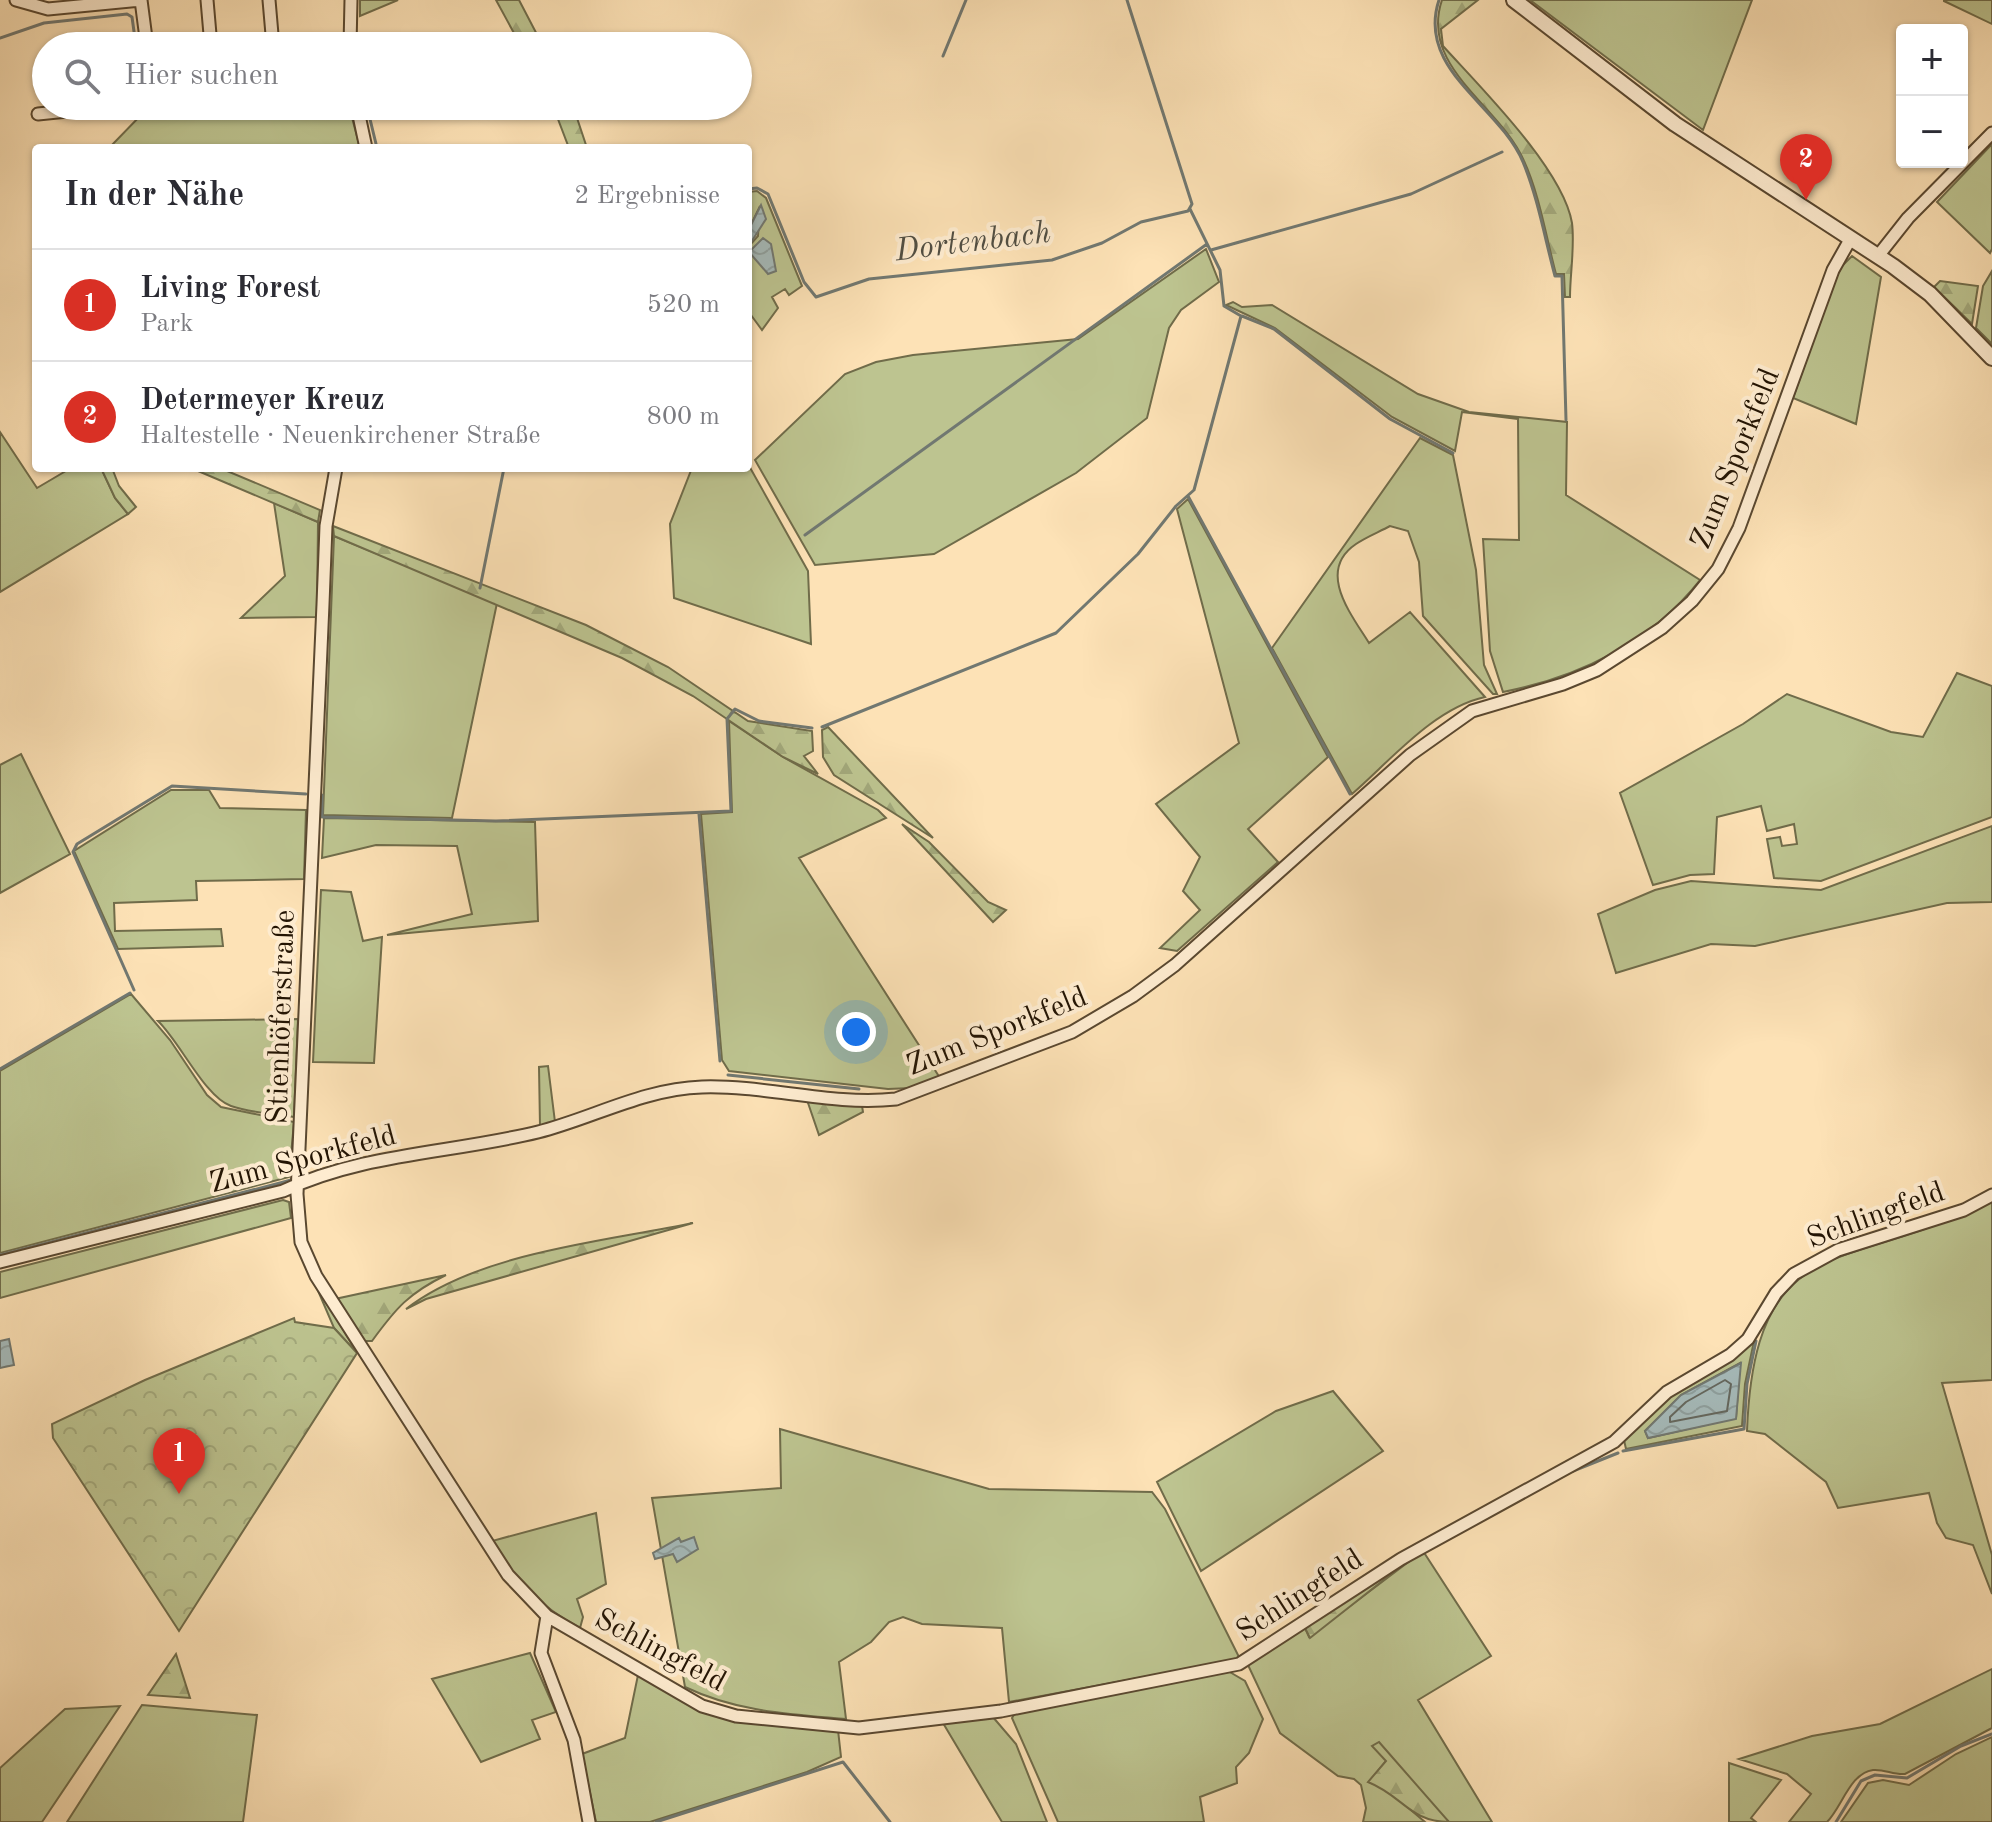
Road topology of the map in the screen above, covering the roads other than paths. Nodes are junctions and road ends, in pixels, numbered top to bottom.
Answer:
1 (16, 0) edge
2 (141, 0) edge
3 (207, 0) edge
4 (269, 0) edge
5 (351, 0) edge
6 (1514, 0) edge
7 (104, 2) edge
8 (145, 32) edge
9 (210, 32) edge
10 (272, 32) edge
11 (350, 32) edge
12 (360, 120) edge
13 (1992, 133) edge
14 (365, 144) edge
15 (1851, 238) junction
16 (1878, 256) junction
17 (1992, 358) edge
18 (335, 472) edge
19 (299, 1184) junction
20 (1992, 1195) edge
21 (0, 1262) edge
22 (547, 1616) junction
23 (589, 1822) edge

1 - 7 street
2 - 7 street
2 - 8 street
3 - 9 street
4 - 10 street
5 - 11 street
6 - 15 street
12 - 14 street
13 - 16 street
15 - 16 street
15 - 19 street, Zum Sporkfeld
16 - 17 street
18 - 19 street, Stienhöferstraße
19 - 21 street, Zum Sporkfeld
19 - 22 street, Stienhöferstraße
20 - 22 street, Schlingfeld
22 - 23 street

